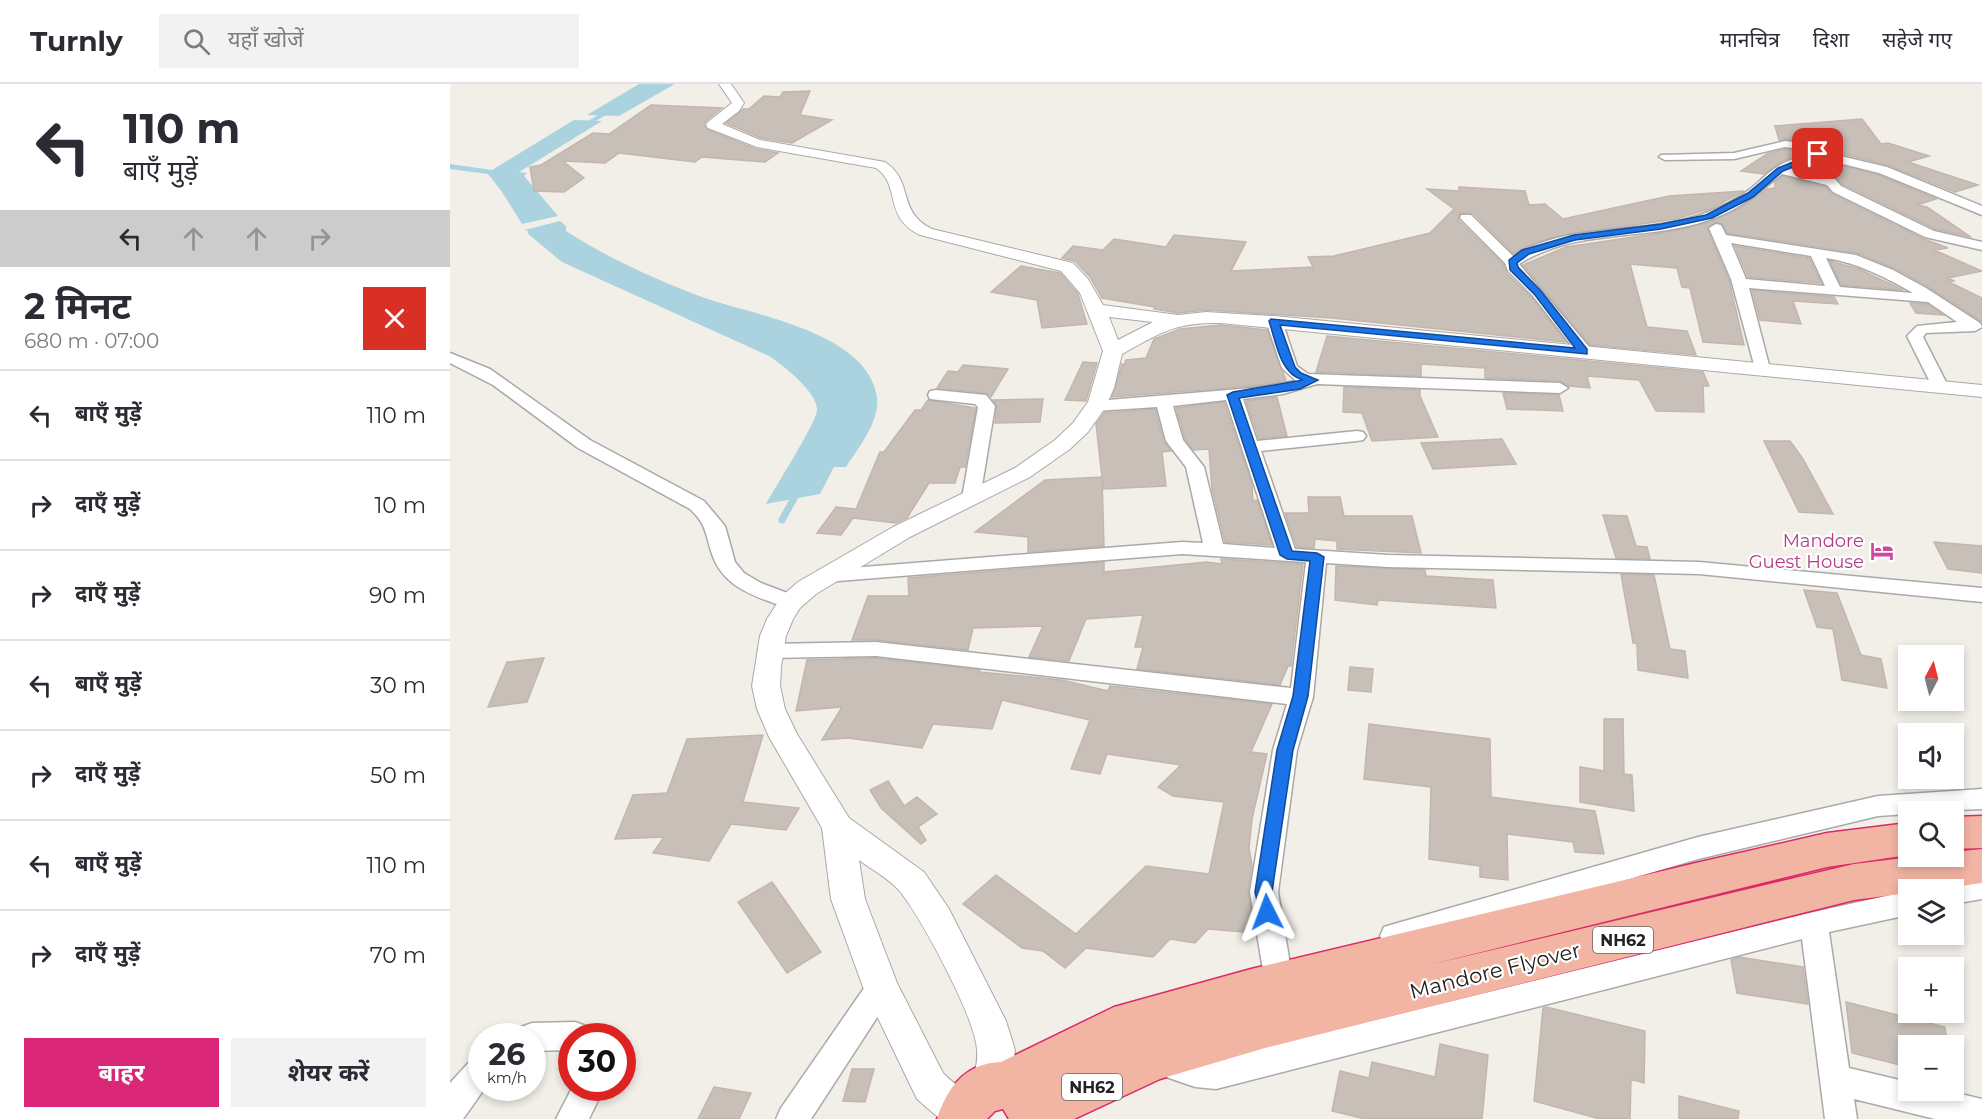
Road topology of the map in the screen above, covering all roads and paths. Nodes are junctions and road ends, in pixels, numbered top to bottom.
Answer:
1 (725, 84) edge
2 (1818, 154) junction
3 (1665, 156) dead end
4 (1780, 170) junction
5 (1982, 210) edge
6 (1709, 217) junction
7 (1467, 218) dead end
8 (1723, 238) junction
9 (1982, 246) edge
10 (1816, 252) junction
11 (1512, 262) junction
12 (1739, 283) junction
13 (1834, 291) junction
14 (1933, 298) junction
15 (1096, 310) junction
16 (1180, 320) junction
17 (1274, 321) junction
18 (1977, 326) edge
19 (1113, 351) junction
20 (1584, 351) junction
21 (450, 358) edge
22 (1762, 369) junction
23 (1313, 380) junction
24 (1940, 386) junction
25 (1560, 388) dead end
26 (1982, 391) edge
27 (936, 395) dead end
28 (1233, 395) junction
29 (1164, 403) junction
30 (1096, 406) junction
31 (1357, 436) dead end
32 (1252, 447) junction
33 (971, 498) junction
34 (1214, 550) junction
35 (1287, 555) junction
36 (1317, 557) junction
37 (825, 576) junction
38 (1982, 595) edge
39 (791, 602) junction
40 (769, 651) junction
41 (1301, 696) junction
42 (1982, 799) edge
43 (838, 827) junction
44 (1982, 832) edge
45 (1964, 833) edge
46 (1898, 840) edge
47 (1982, 866) edge
48 (1982, 888) edge
49 (1964, 891) edge
50 (1898, 905) edge
51 (1814, 924) junction
52 (881, 987) junction
53 (1264, 995) junction
54 (1150, 1059) junction
55 (1837, 1080) junction
56 (468, 1083) edge
57 (582, 1101) edge
58 (997, 1106) edge
59 (450, 1110) edge
60 (1982, 1115) edge
61 (572, 1119) edge
62 (792, 1119) edge
63 (1841, 1119) edge

1 - 15 street
2 - 3 street
2 - 4 street
2 - 5 street
4 - 6 street
4 - 9 street
6 - 8 street
6 - 11 street
7 - 11 street
8 - 10 street
8 - 12 street
10 - 13 street
10 - 14 street
11 - 20 street
12 - 13 street
12 - 22 street
13 - 14 street
14 - 18 street
15 - 16 street
15 - 19 street
16 - 17 street
16 - 19 street
17 - 20 street
17 - 23 street
18 - 24 street
19 - 30 street
20 - 22 street
21 - 39 street
22 - 24 street
23 - 25 street
23 - 28 street
24 - 26 street
27 - 33 street
28 - 29 street
28 - 32 street
29 - 30 street
29 - 34 street
30 - 33 street
31 - 32 street
32 - 35 street
33 - 37 street
34 - 35 street
34 - 37 street
35 - 36 street
36 - 38 street
36 - 41 street
37 - 39 street
39 - 40 street
40 - 41 street
40 - 43 street
41 - 53 street
42 - 53 street
43 - 52 street
43 - 58 street
44 - 45 highway
46 - 53 highway, Mandore Flyover / NH62
47 - 53 highway, Mandore Flyover / NH62
48 - 49 street
50 - 51 street
51 - 54 street
51 - 55 street
52 - 58 street
52 - 62 street
53 - 54 highway, Mandore Flyover / NH62
53 - 58 highway, Mandore Flyover / NH62
54 - 58 highway, NH62
55 - 60 street
55 - 63 street
56 - 59 street
57 - 61 street

